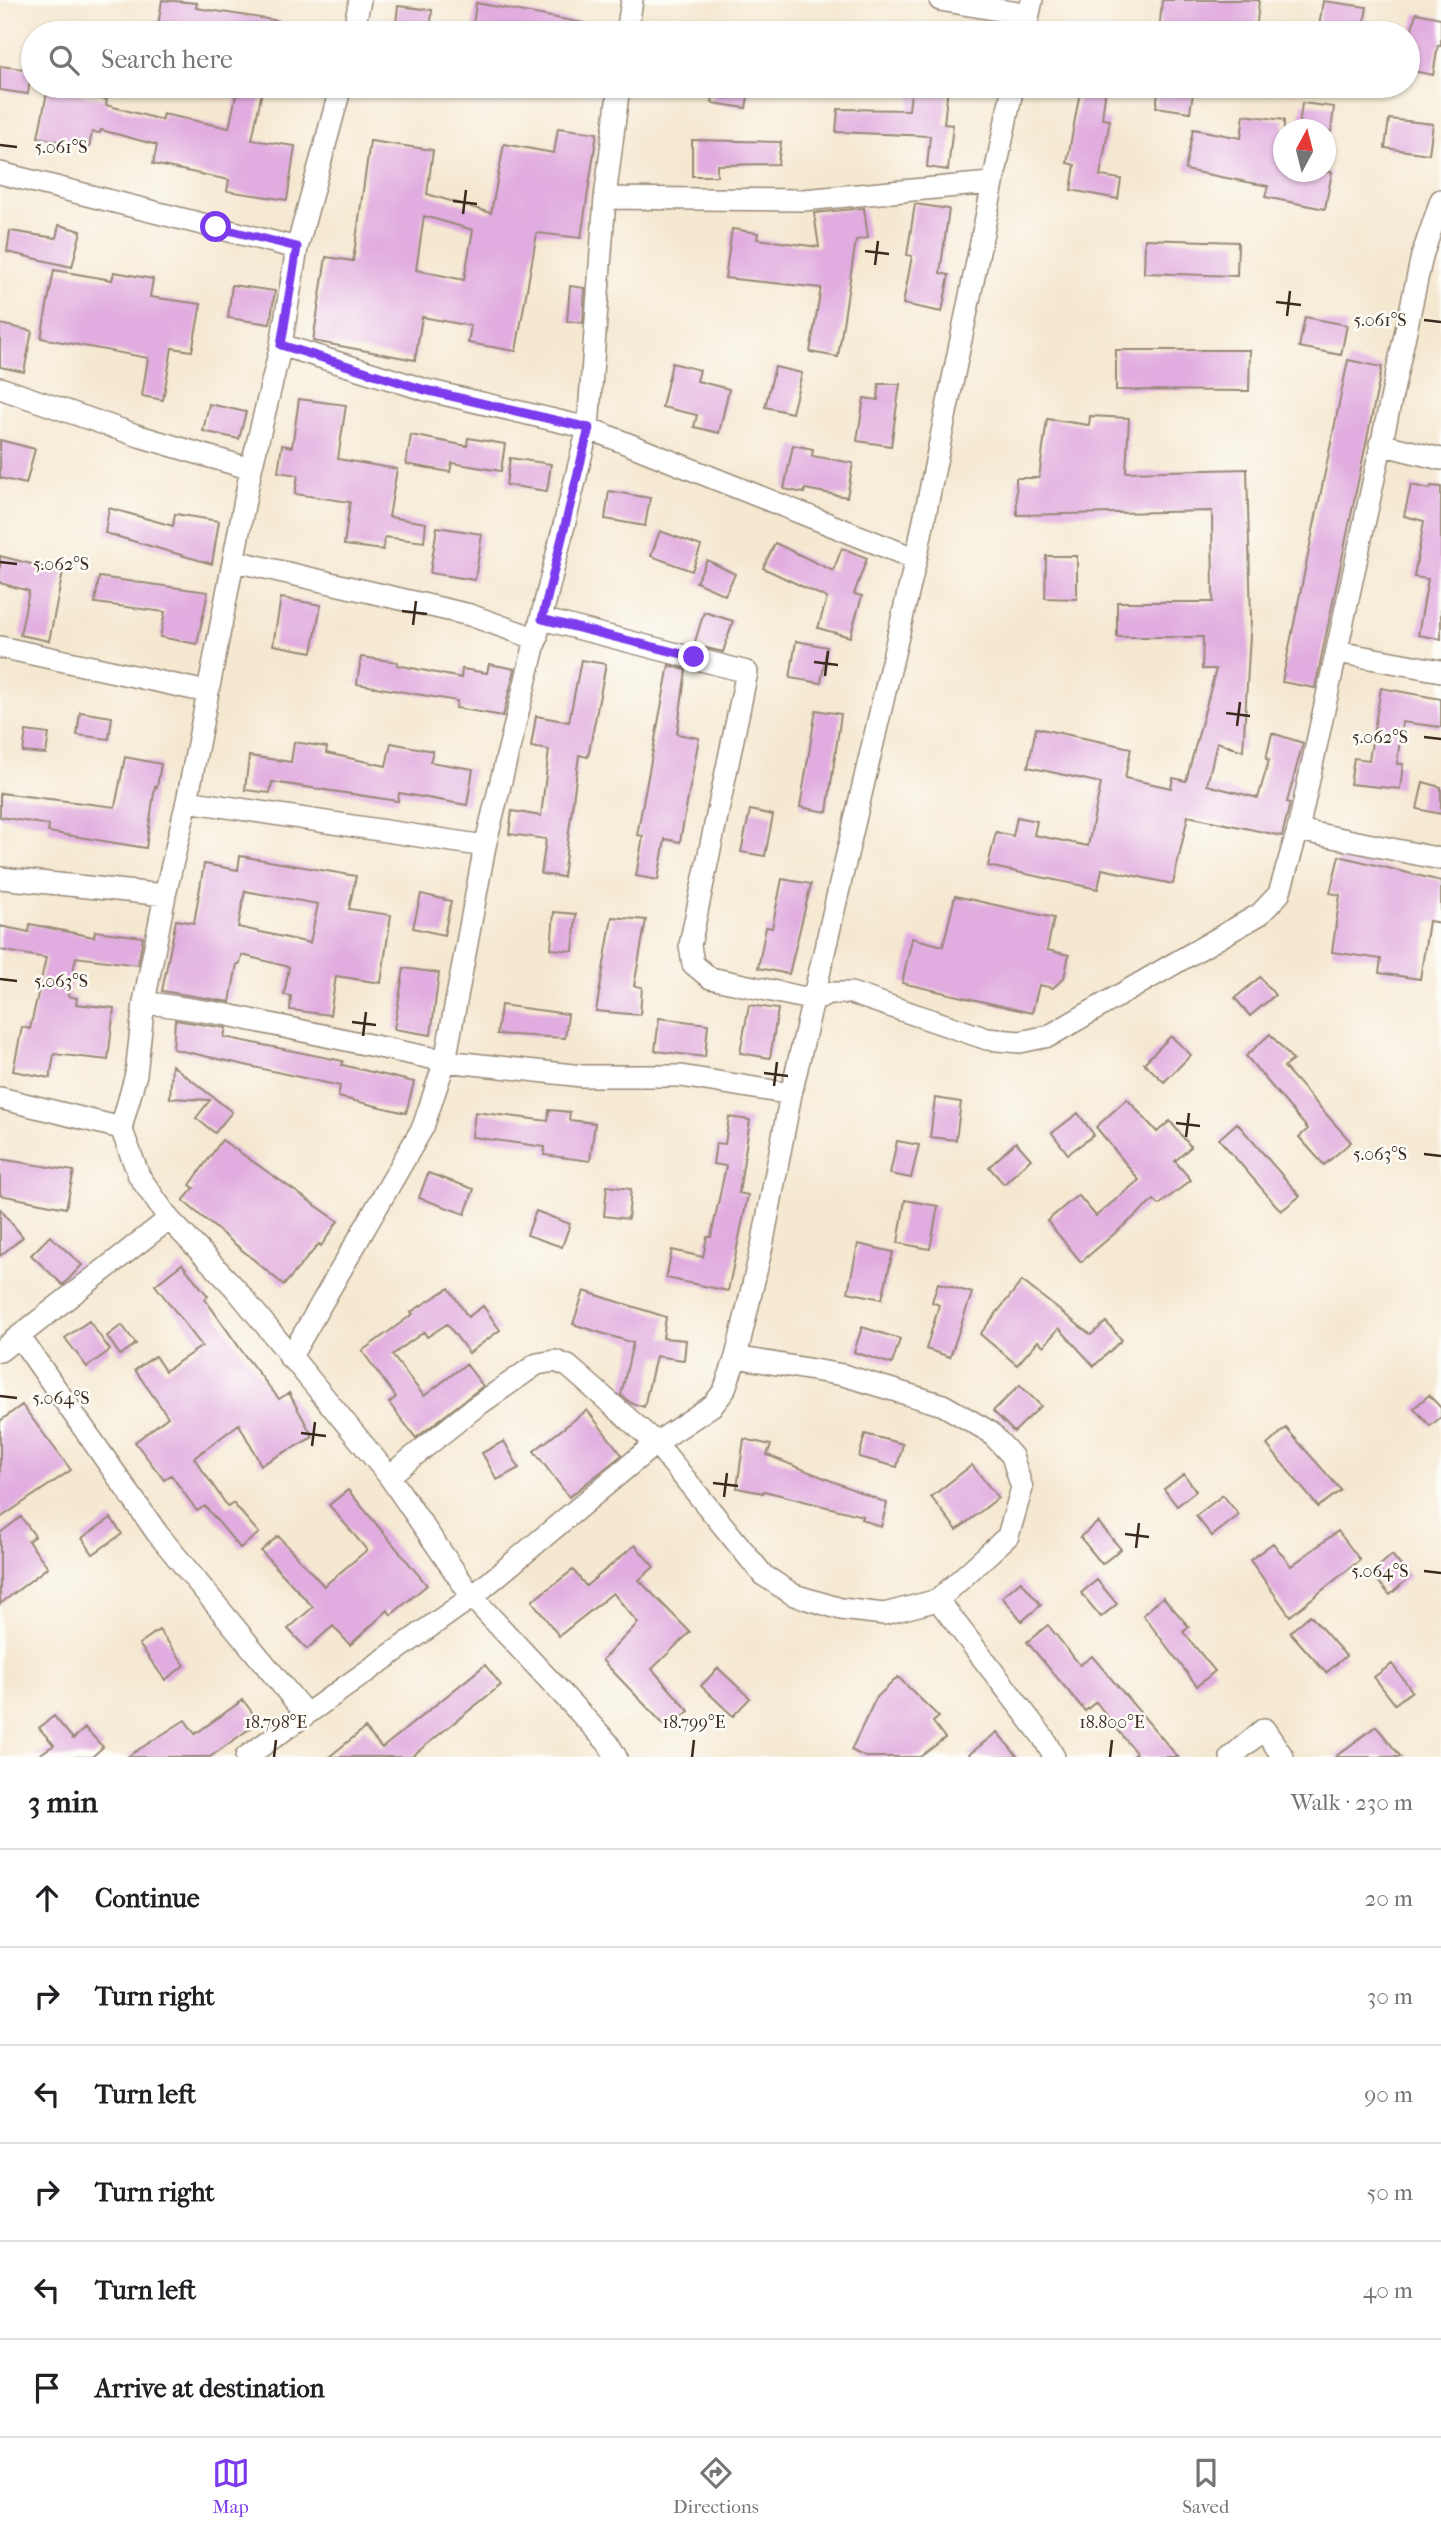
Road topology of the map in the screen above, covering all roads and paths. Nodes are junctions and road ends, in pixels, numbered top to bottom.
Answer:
1 (360, 0) edge
2 (632, 0) edge
3 (940, 0) edge
4 (1029, 16) edge
5 (355, 21) edge
6 (629, 21) edge
7 (338, 98) edge
8 (618, 98) edge
9 (1010, 98) edge
10 (0, 173) edge
11 (990, 183) junction
12 (605, 198) junction
13 (1441, 200) edge
14 (297, 247) junction
15 (1432, 259) edge
16 (281, 345) junction
17 (0, 387) edge
18 (589, 428) junction
19 (1380, 444) junction
20 (1441, 459) edge
21 (251, 469) junction
22 (916, 559) junction
23 (235, 561) junction
24 (539, 629) junction
25 (0, 647) edge
26 (1337, 652) junction
27 (1441, 671) edge
28 (206, 692) junction
29 (187, 802) junction
30 (1298, 830) junction
31 (485, 846) junction
32 (1441, 859) edge
33 (0, 878) edge
34 (165, 895) junction
35 (815, 1000) junction
36 (144, 1003) junction
37 (445, 1061) junction
38 (791, 1094) junction
39 (0, 1098) edge
40 (121, 1128) junction
41 (169, 1219) junction
42 (19, 1336) junction
43 (0, 1351) edge
44 (736, 1357) junction
45 (290, 1358) junction
46 (656, 1443) junction
47 (389, 1476) junction
48 (472, 1597) junction
49 (938, 1600) junction
50 (305, 1713) junction
51 (246, 1757) edge
52 (616, 1757) edge
53 (1054, 1757) edge
54 (1231, 1757) edge
55 (1283, 1757) edge

1 - 5 street
2 - 6 street
3 - 4 street
7 - 14 street
8 - 12 street
9 - 11 street
10 - 14 street
11 - 12 street
11 - 22 street
12 - 18 street
13 - 15 street
14 - 16 street
15 - 19 street
16 - 18 street
16 - 21 street
17 - 21 street
18 - 22 street
18 - 24 street
19 - 20 street
19 - 26 street
21 - 23 street
22 - 35 street
23 - 24 street
23 - 28 street
24 - 31 street
24 - 35 street
25 - 28 street
26 - 27 street
26 - 30 street
28 - 29 street
29 - 31 street
29 - 34 street
30 - 32 street
30 - 35 street
31 - 37 street
33 - 34 street
34 - 36 street
35 - 38 street
36 - 37 street
36 - 40 street
37 - 38 street
37 - 45 street
38 - 44 street
39 - 40 street
40 - 41 street
41 - 42 street
41 - 45 street
42 - 43 street
42 - 50 street
44 - 46 street
44 - 49 street
45 - 47 street
46 - 47 street
46 - 48 street
46 - 49 street
47 - 48 street
48 - 50 street
48 - 52 street
49 - 53 street
50 - 51 street
54 - 55 street

